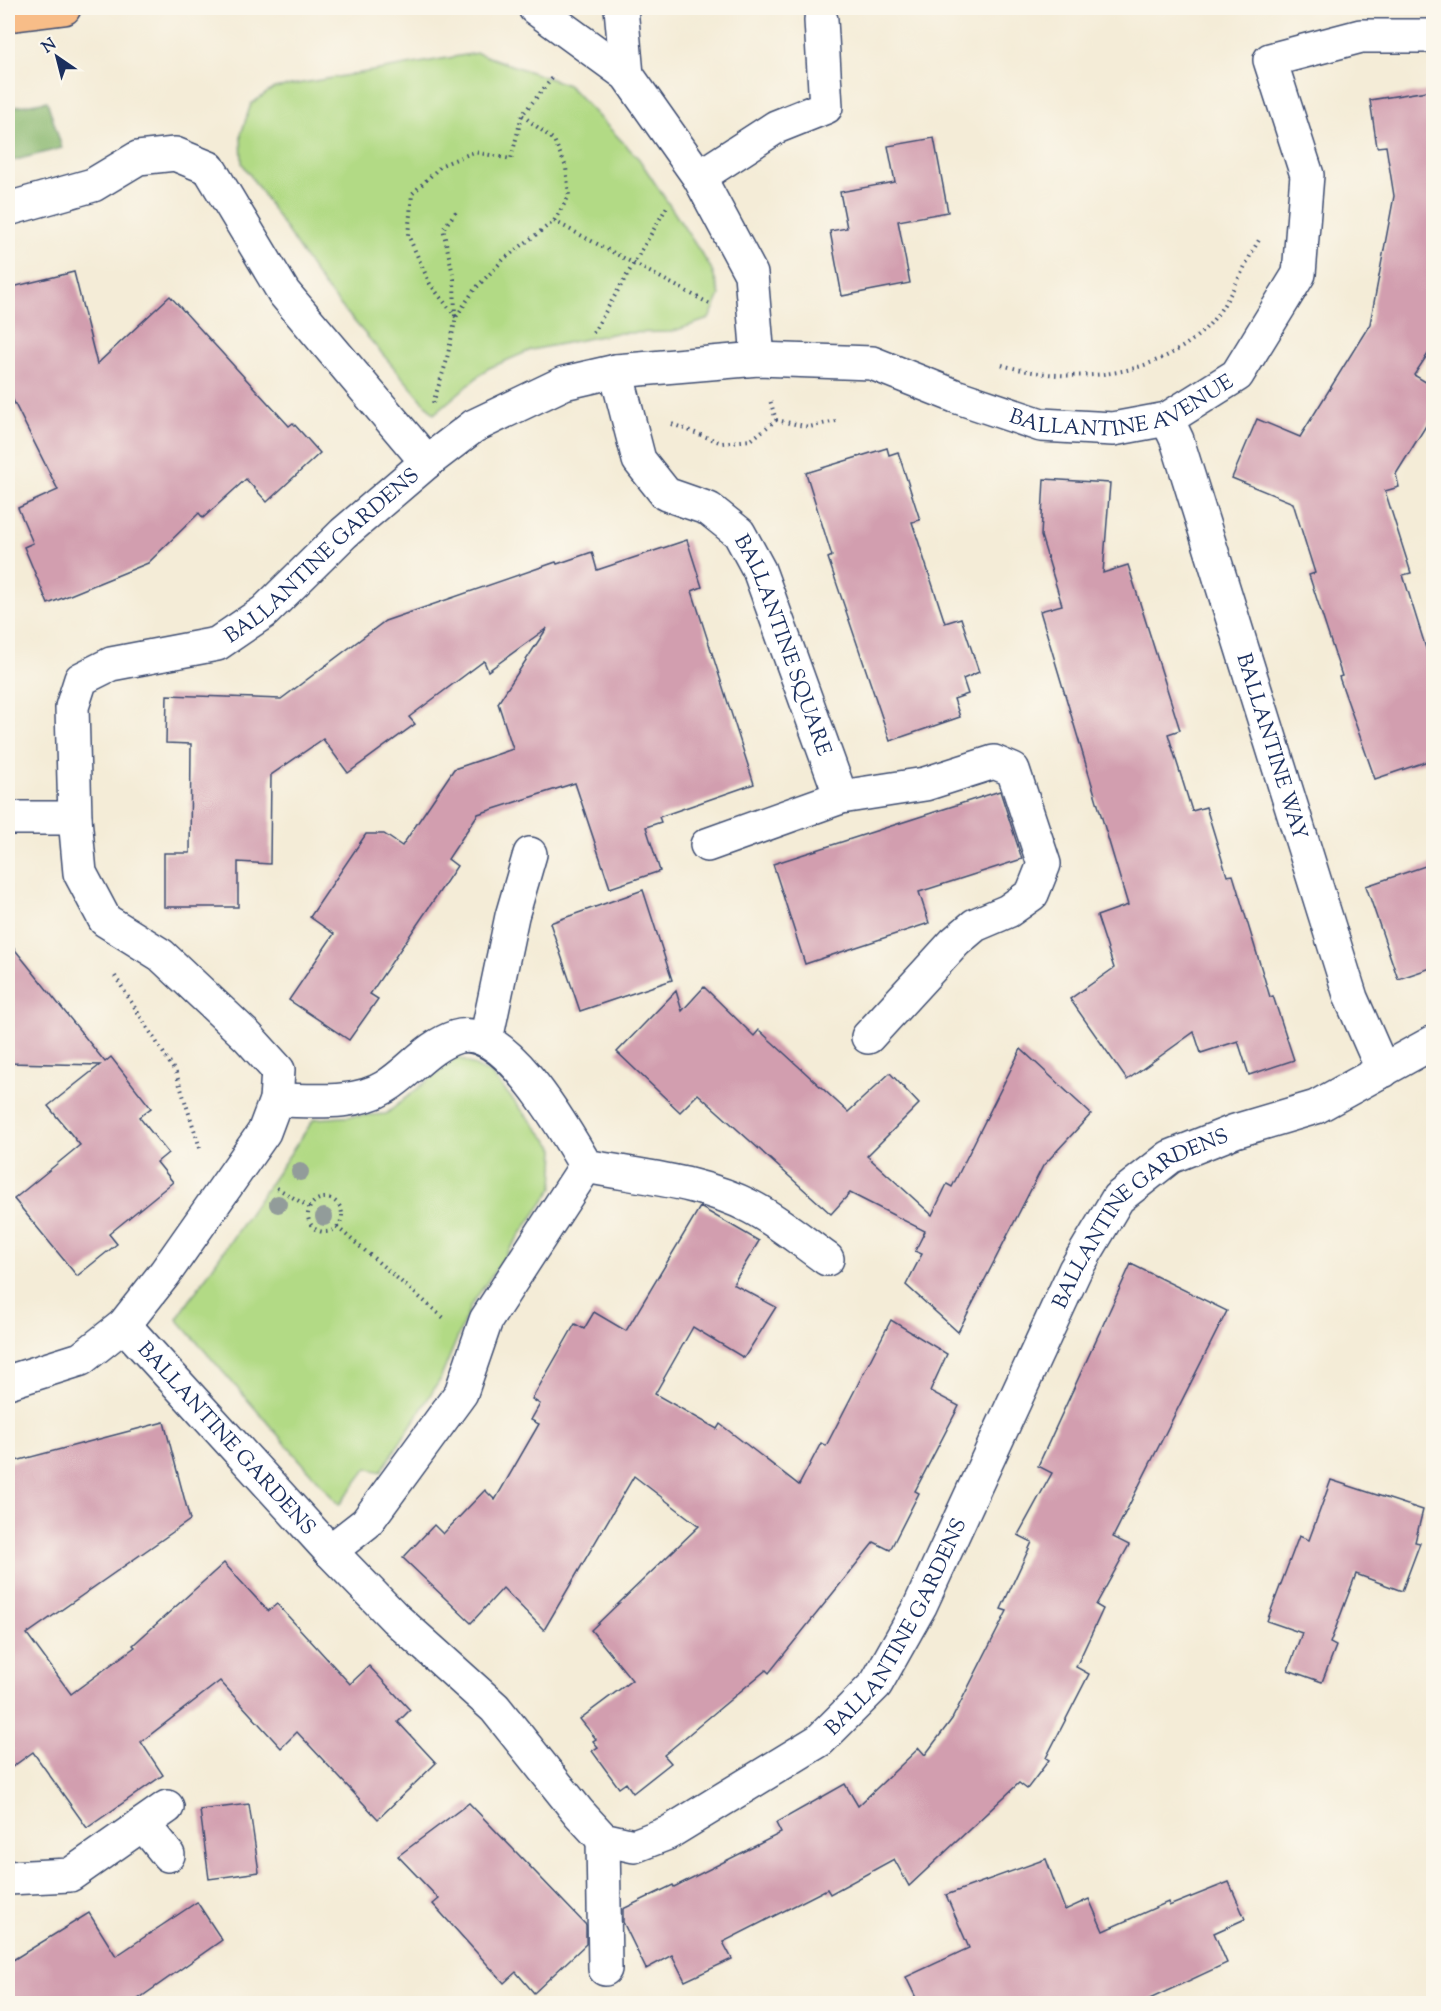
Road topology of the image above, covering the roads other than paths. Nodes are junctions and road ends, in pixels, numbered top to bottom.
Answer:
1 (64, 8) edge
2 (535, 8) edge
3 (621, 8) edge
4 (8, 15) edge
5 (821, 20) dead end
6 (1434, 36) edge
7 (627, 75) junction
8 (699, 177) junction
9 (8, 209) edge
10 (757, 344) junction
11 (616, 371) junction
12 (1167, 419) junction
13 (427, 462) junction
14 (841, 797) junction
15 (8, 818) edge
16 (75, 818) junction
17 (707, 845) dead end
18 (530, 854) dead end
19 (867, 1037) dead end
20 (486, 1040) junction
21 (1434, 1042) edge
22 (1383, 1071) junction
23 (276, 1100) junction
24 (586, 1166) junction
25 (827, 1259) dead end
26 (124, 1325) junction
27 (8, 1382) edge
28 (330, 1551) junction
29 (603, 1839) junction
30 (168, 1855) dead end
31 (8, 1878) edge
32 (605, 1969) dead end

1 - 4 main road
2 - 7 street
3 - 7 street
5 - 8 street
6 - 12 street, BALLANTINE AVENUE
7 - 8 street
8 - 10 street
9 - 13 street, BALLANTINE GARDENS
10 - 11 street, BALLANTINE GARDENS
10 - 12 street, BALLANTINE AVENUE
11 - 13 street, BALLANTINE GARDENS
11 - 14 street, BALLANTINE SQUARE
12 - 22 street, BALLANTINE WAY
13 - 16 street, BALLANTINE GARDENS
14 - 17 street
14 - 19 street
15 - 16 street
16 - 23 street, BALLANTINE GARDENS
18 - 20 street
20 - 23 street
20 - 24 street
21 - 22 street, BALLANTINE GARDENS
22 - 29 street, BALLANTINE GARDENS
23 - 26 street, BALLANTINE GARDENS
24 - 25 street
24 - 28 street, BALLANTINE GARDENS
26 - 27 street, BALLANTINE GARDENS
26 - 28 street, BALLANTINE GARDENS
28 - 29 street, BALLANTINE GARDENS
29 - 32 street
30 - 31 street

